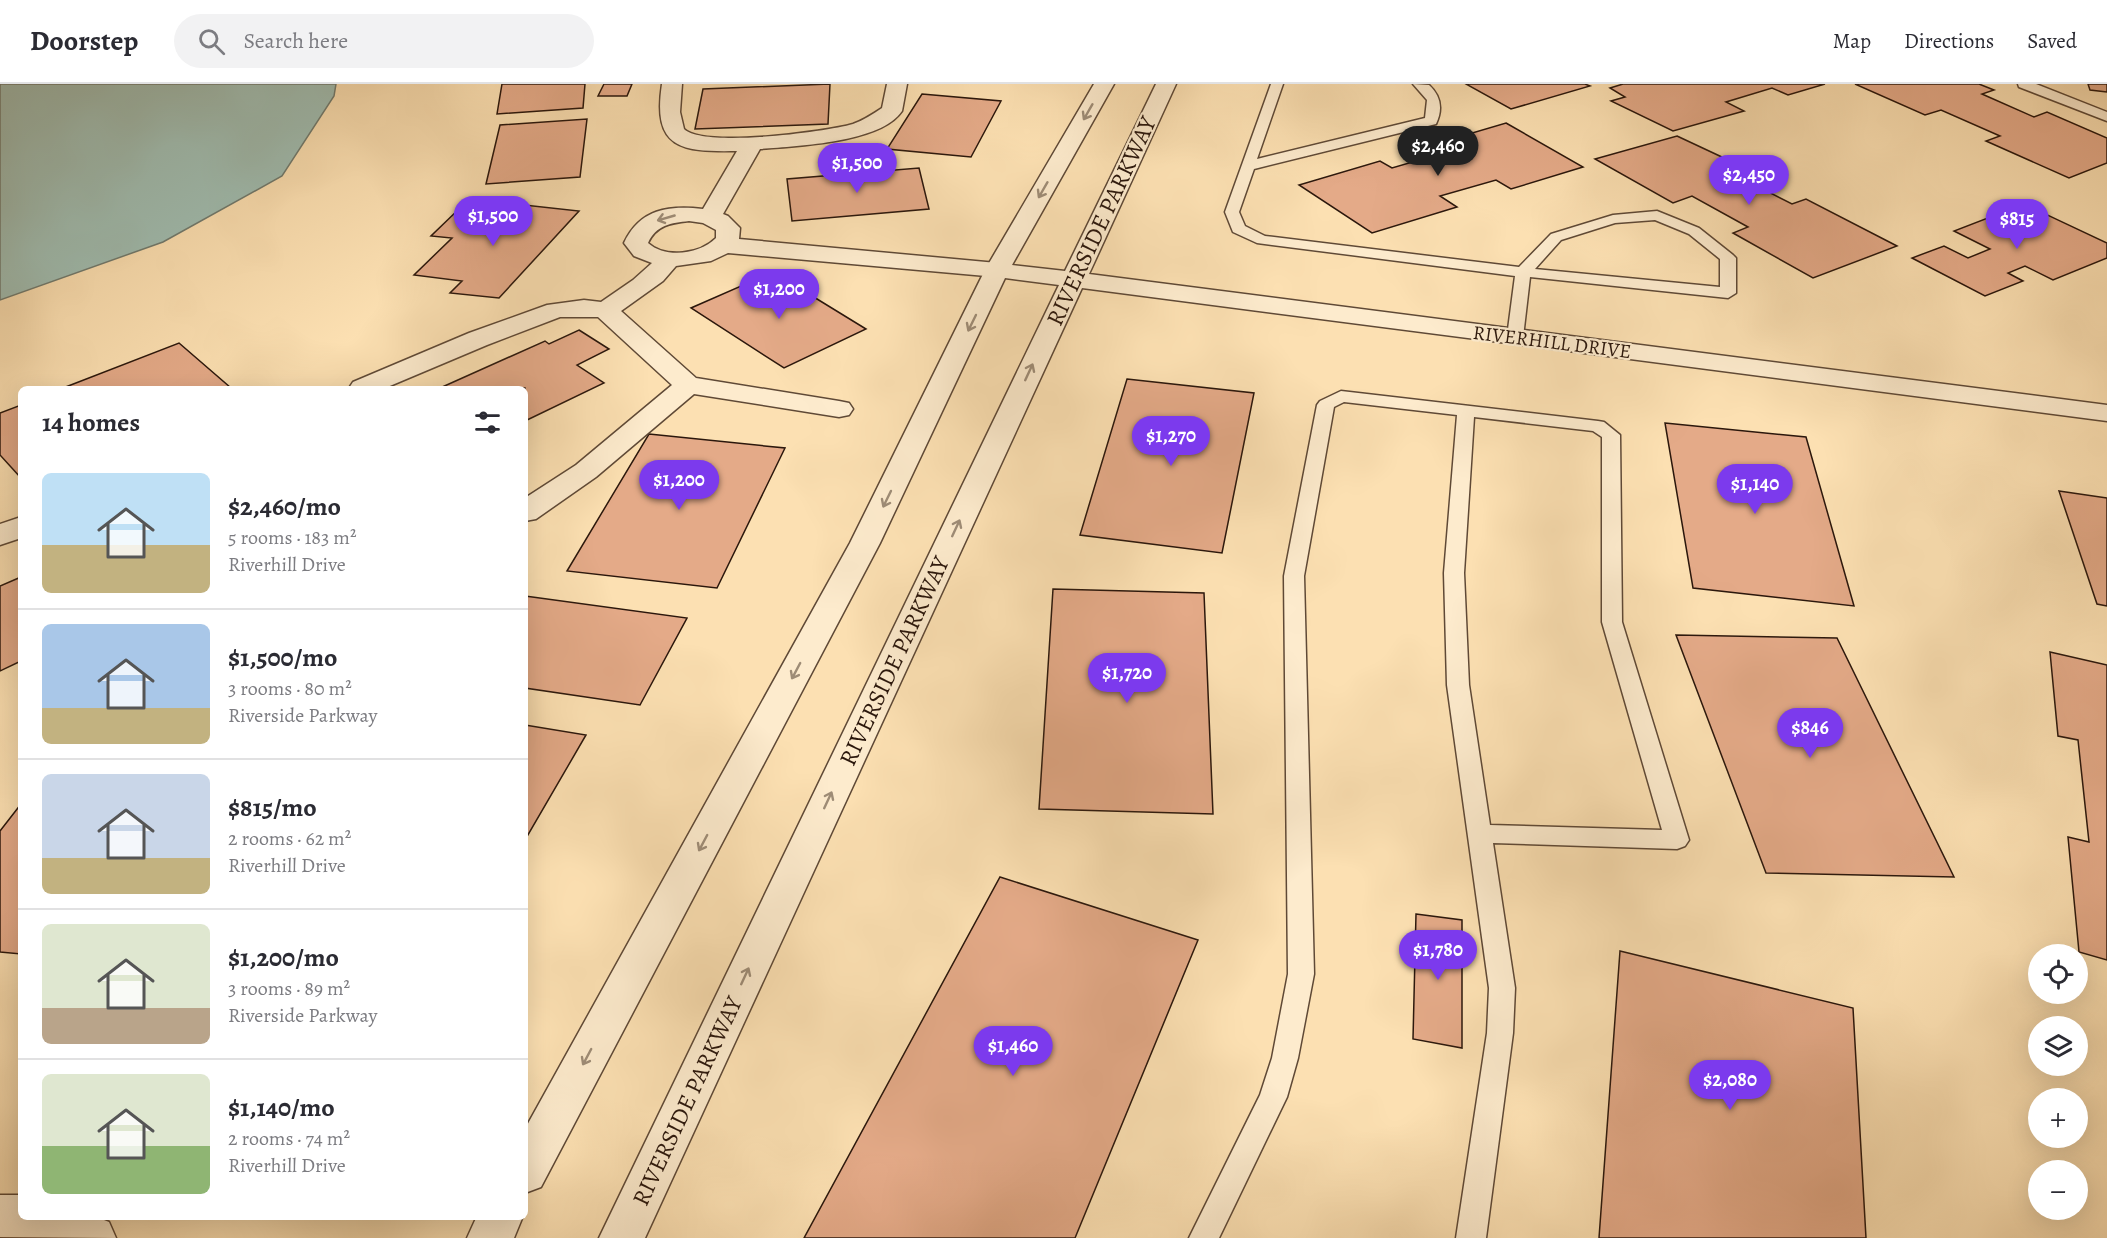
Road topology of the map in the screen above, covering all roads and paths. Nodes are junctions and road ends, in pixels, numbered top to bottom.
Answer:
1 (672, 84) edge
2 (897, 84) edge
3 (1104, 84) edge
4 (1166, 84) edge
5 (1277, 84) edge
6 (1419, 84) edge
7 (2024, 84) edge
8 (2107, 117) edge
9 (752, 144) junction
10 (1248, 166) junction
11 (710, 216) junction
12 (723, 245) junction
13 (669, 260) junction
14 (997, 270) junction
15 (1523, 272) junction
16 (1072, 280) junction
17 (605, 310) junction
18 (1515, 337) junction
19 (688, 385) junction
20 (368, 386) edge
21 (839, 409) dead end
22 (1466, 411) junction
23 (2107, 413) edge
24 (528, 510) edge
25 (18, 528) edge
26 (0, 535) edge
27 (1480, 834) junction
28 (528, 1166) edge
29 (0, 1216) edge
30 (18, 1216) edge
31 (34, 1220) edge
32 (44, 1220) edge
33 (499, 1220) edge
34 (21, 1238) edge
35 (93, 1238) edge
36 (490, 1238) edge
37 (622, 1238) edge
38 (1204, 1238) edge
39 (1471, 1238) edge

1 - 9 street
2 - 9 street
3 -> 14 street
4 - 16 street, RIVERSIDE PARKWAY
5 - 10 lane
6 - 10 lane
7 - 8 lane
9 - 11 street
10 - 15 lane
11 - 12 street
11 -> 13 street
12 - 13 street
12 - 14 street, RIVERHILL DRIVE
13 - 17 street
14 - 16 street, RIVERHILL DRIVE
14 -> 28 street
15 - 15 lane
15 - 18 lane
16 - 18 street, RIVERHILL DRIVE
37 -> 16 street, RIVERSIDE PARKWAY
17 - 19 street
17 - 20 street
18 - 23 street, RIVERHILL DRIVE
19 - 21 street
19 - 24 street
22 - 27 lane
22 - 27 lane
22 - 38 lane
25 - 26 street
27 - 39 lane
29 - 30 street
31 - 34 street
32 - 35 street
33 - 36 street

